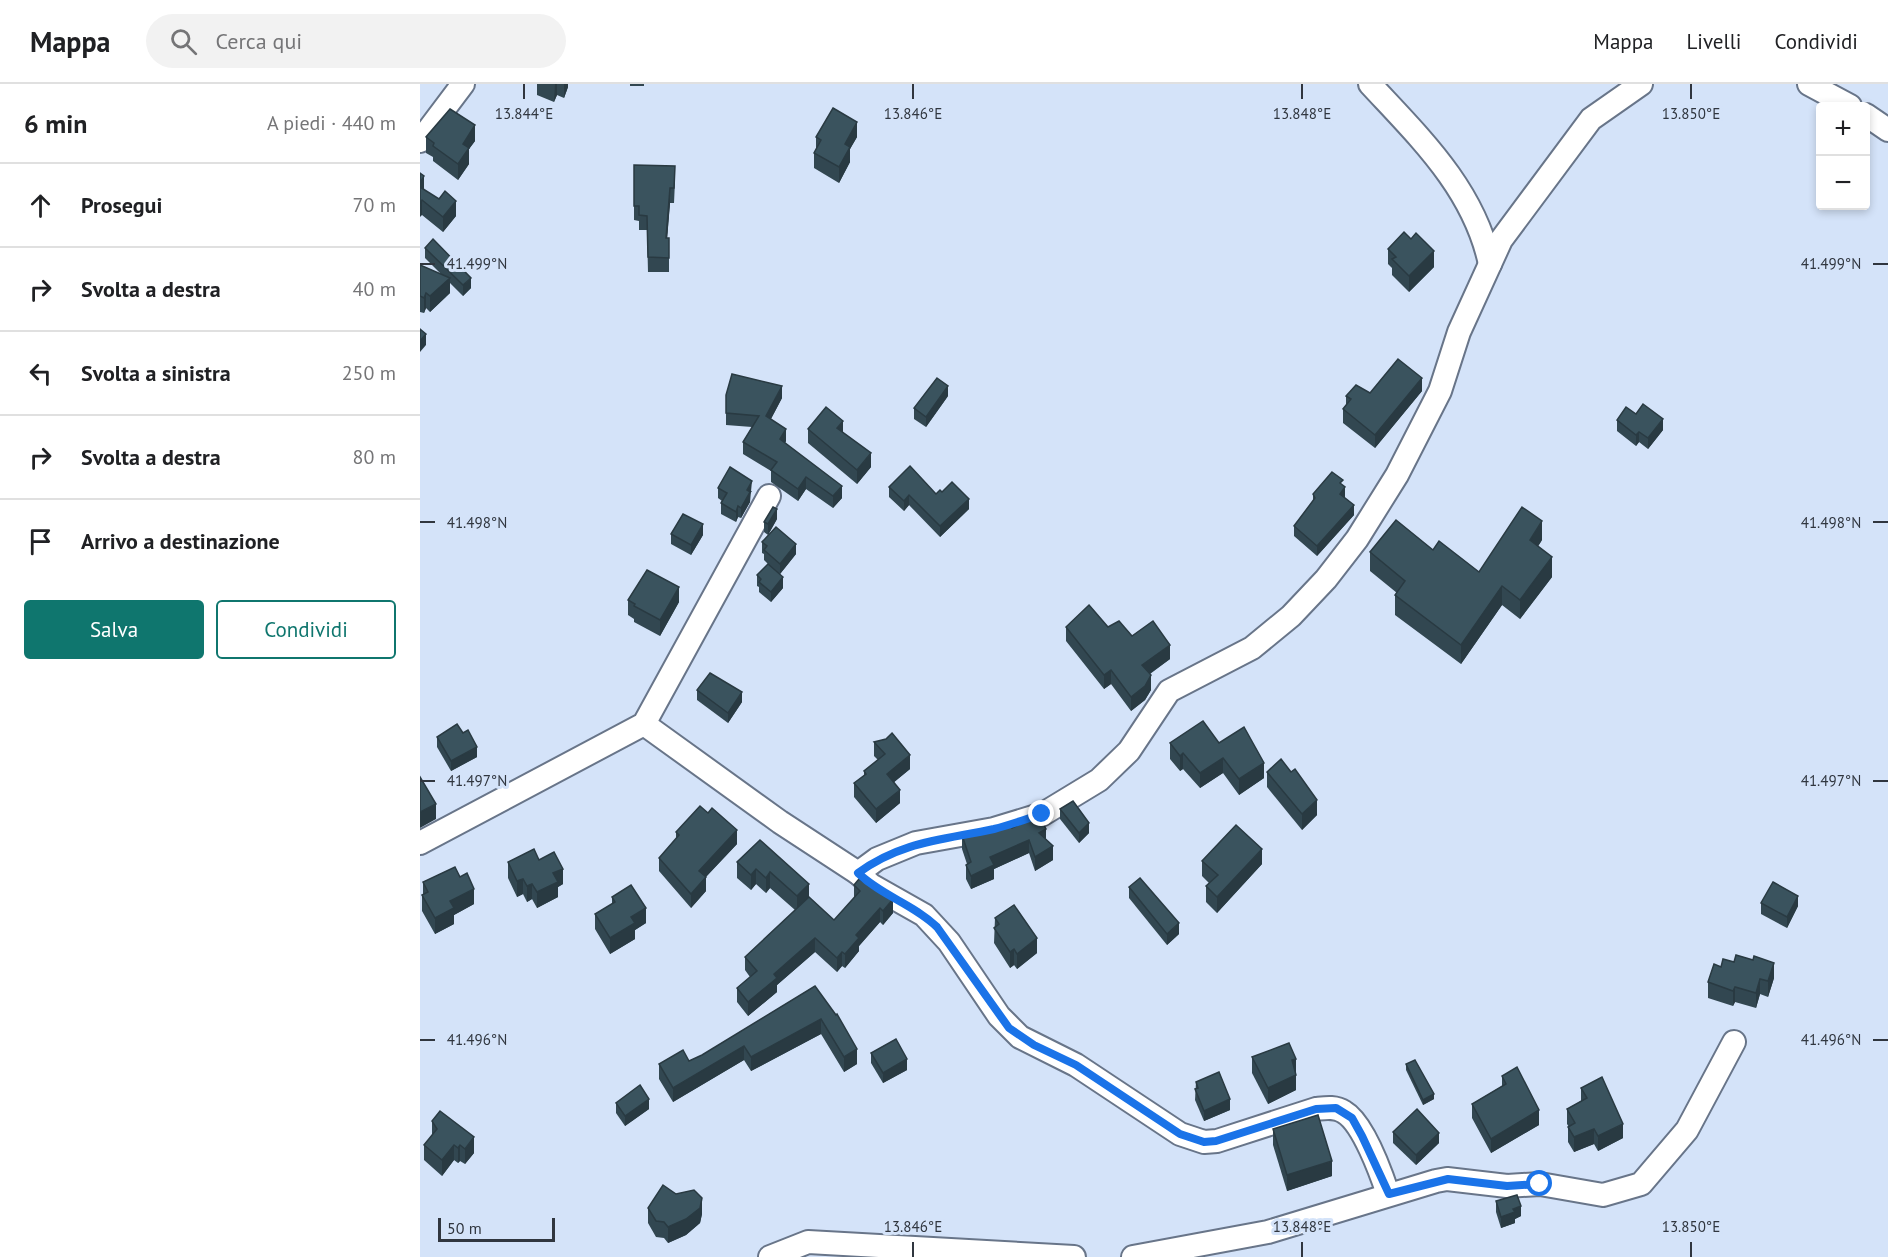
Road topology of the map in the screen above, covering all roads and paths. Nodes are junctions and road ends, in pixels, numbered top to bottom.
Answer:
1 (463, 84) edge
2 (1370, 84) edge
3 (1641, 84) edge
4 (1809, 84) edge
5 (1843, 102) edge
6 (1870, 118) edge
7 (1888, 130) edge
8 (420, 141) edge
9 (1490, 264) junction
10 (769, 496) dead end
11 (644, 724) junction
12 (420, 843) edge
13 (858, 873) junction
14 (1734, 1042) dead end
15 (1389, 1194) junction
16 (770, 1257) edge
17 (1074, 1257) edge
18 (1133, 1257) edge

1 - 8 street
2 - 9 street
3 - 9 street
4 - 5 street
6 - 7 street
9 - 13 street
10 - 11 street
11 - 12 street
11 - 13 street
13 - 15 street
14 - 15 street
15 - 18 street
16 - 17 street

